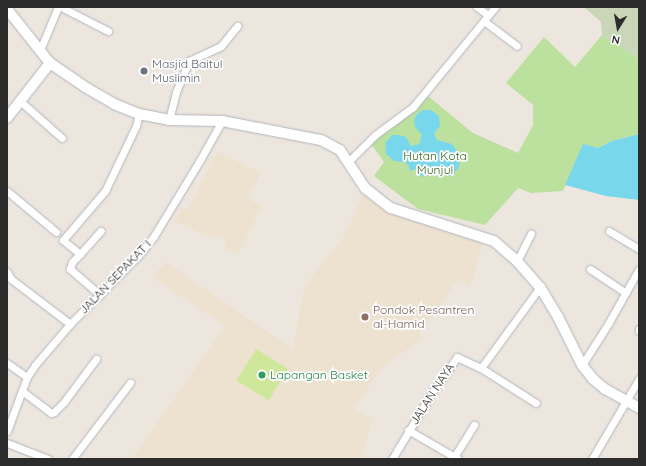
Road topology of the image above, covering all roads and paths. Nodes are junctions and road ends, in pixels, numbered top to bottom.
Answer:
1 (59, 7) edge
2 (477, 7) edge
3 (495, 7) edge
4 (7, 10) edge
5 (486, 18) junction
6 (237, 26) dead end
7 (108, 31) dead end
8 (517, 46) dead end
9 (40, 50) junction
10 (50, 63) junction
11 (20, 101) junction
12 (139, 114) junction
13 (7, 118) edge
14 (169, 120) junction
15 (222, 121) junction
16 (62, 138) dead end
17 (348, 162) junction
18 (7, 191) edge
19 (101, 231) dead end
20 (608, 231) dead end
21 (56, 232) dead end
22 (531, 232) dead end
23 (639, 249) edge
24 (80, 254) junction
25 (517, 261) junction
26 (590, 269) dead end
27 (639, 269) edge
28 (8, 277) edge
29 (540, 287) junction
30 (626, 293) junction
31 (100, 295) junction
32 (70, 324) junction
33 (96, 359) dead end
34 (7, 363) edge
35 (582, 365) junction
36 (481, 368) junction
37 (27, 377) junction
38 (639, 379) edge
39 (130, 383) dead end
40 (22, 391) junction
41 (625, 401) junction
42 (536, 403) dead end
43 (639, 408) edge
44 (474, 425) dead end
45 (408, 430) junction
46 (7, 431) edge
47 (7, 443) edge
48 (456, 458) edge
49 (48, 459) edge
50 (72, 459) edge
51 (392, 459) edge
52 (592, 459) edge

1 - 7 street
1 - 9 street
2 - 5 street
3 - 5 street
4 - 9 street
5 - 8 street
5 - 17 street
6 - 14 street
9 - 10 street
10 - 11 street
10 - 12 street
11 - 13 street
11 - 16 street
12 - 14 street
12 - 24 street
14 - 15 street
15 - 17 street
15 - 31 street, JALAN SEPAKAT I
17 - 25 street
18 - 21 street
19 - 24 street
20 - 23 street
22 - 25 street
24 - 31 street
25 - 29 street
26 - 30 street
27 - 30 street
28 - 32 street
29 - 35 street
29 - 36 street
30 - 35 street
31 - 32 street, JALAN SEPAKAT I
32 - 37 street, JALAN SEPAKAT I
33 - 40 street
34 - 37 street
35 - 41 street
36 - 42 street
36 - 45 street, JALAN NAYA
37 - 40 street, JALAN SEPAKAT I
38 - 41 street
39 - 50 street
40 - 46 street, JALAN SEPAKAT I
41 - 43 street
41 - 52 street
44 - 48 street
45 - 48 street
45 - 51 street, JALAN NAYA
47 - 49 street

